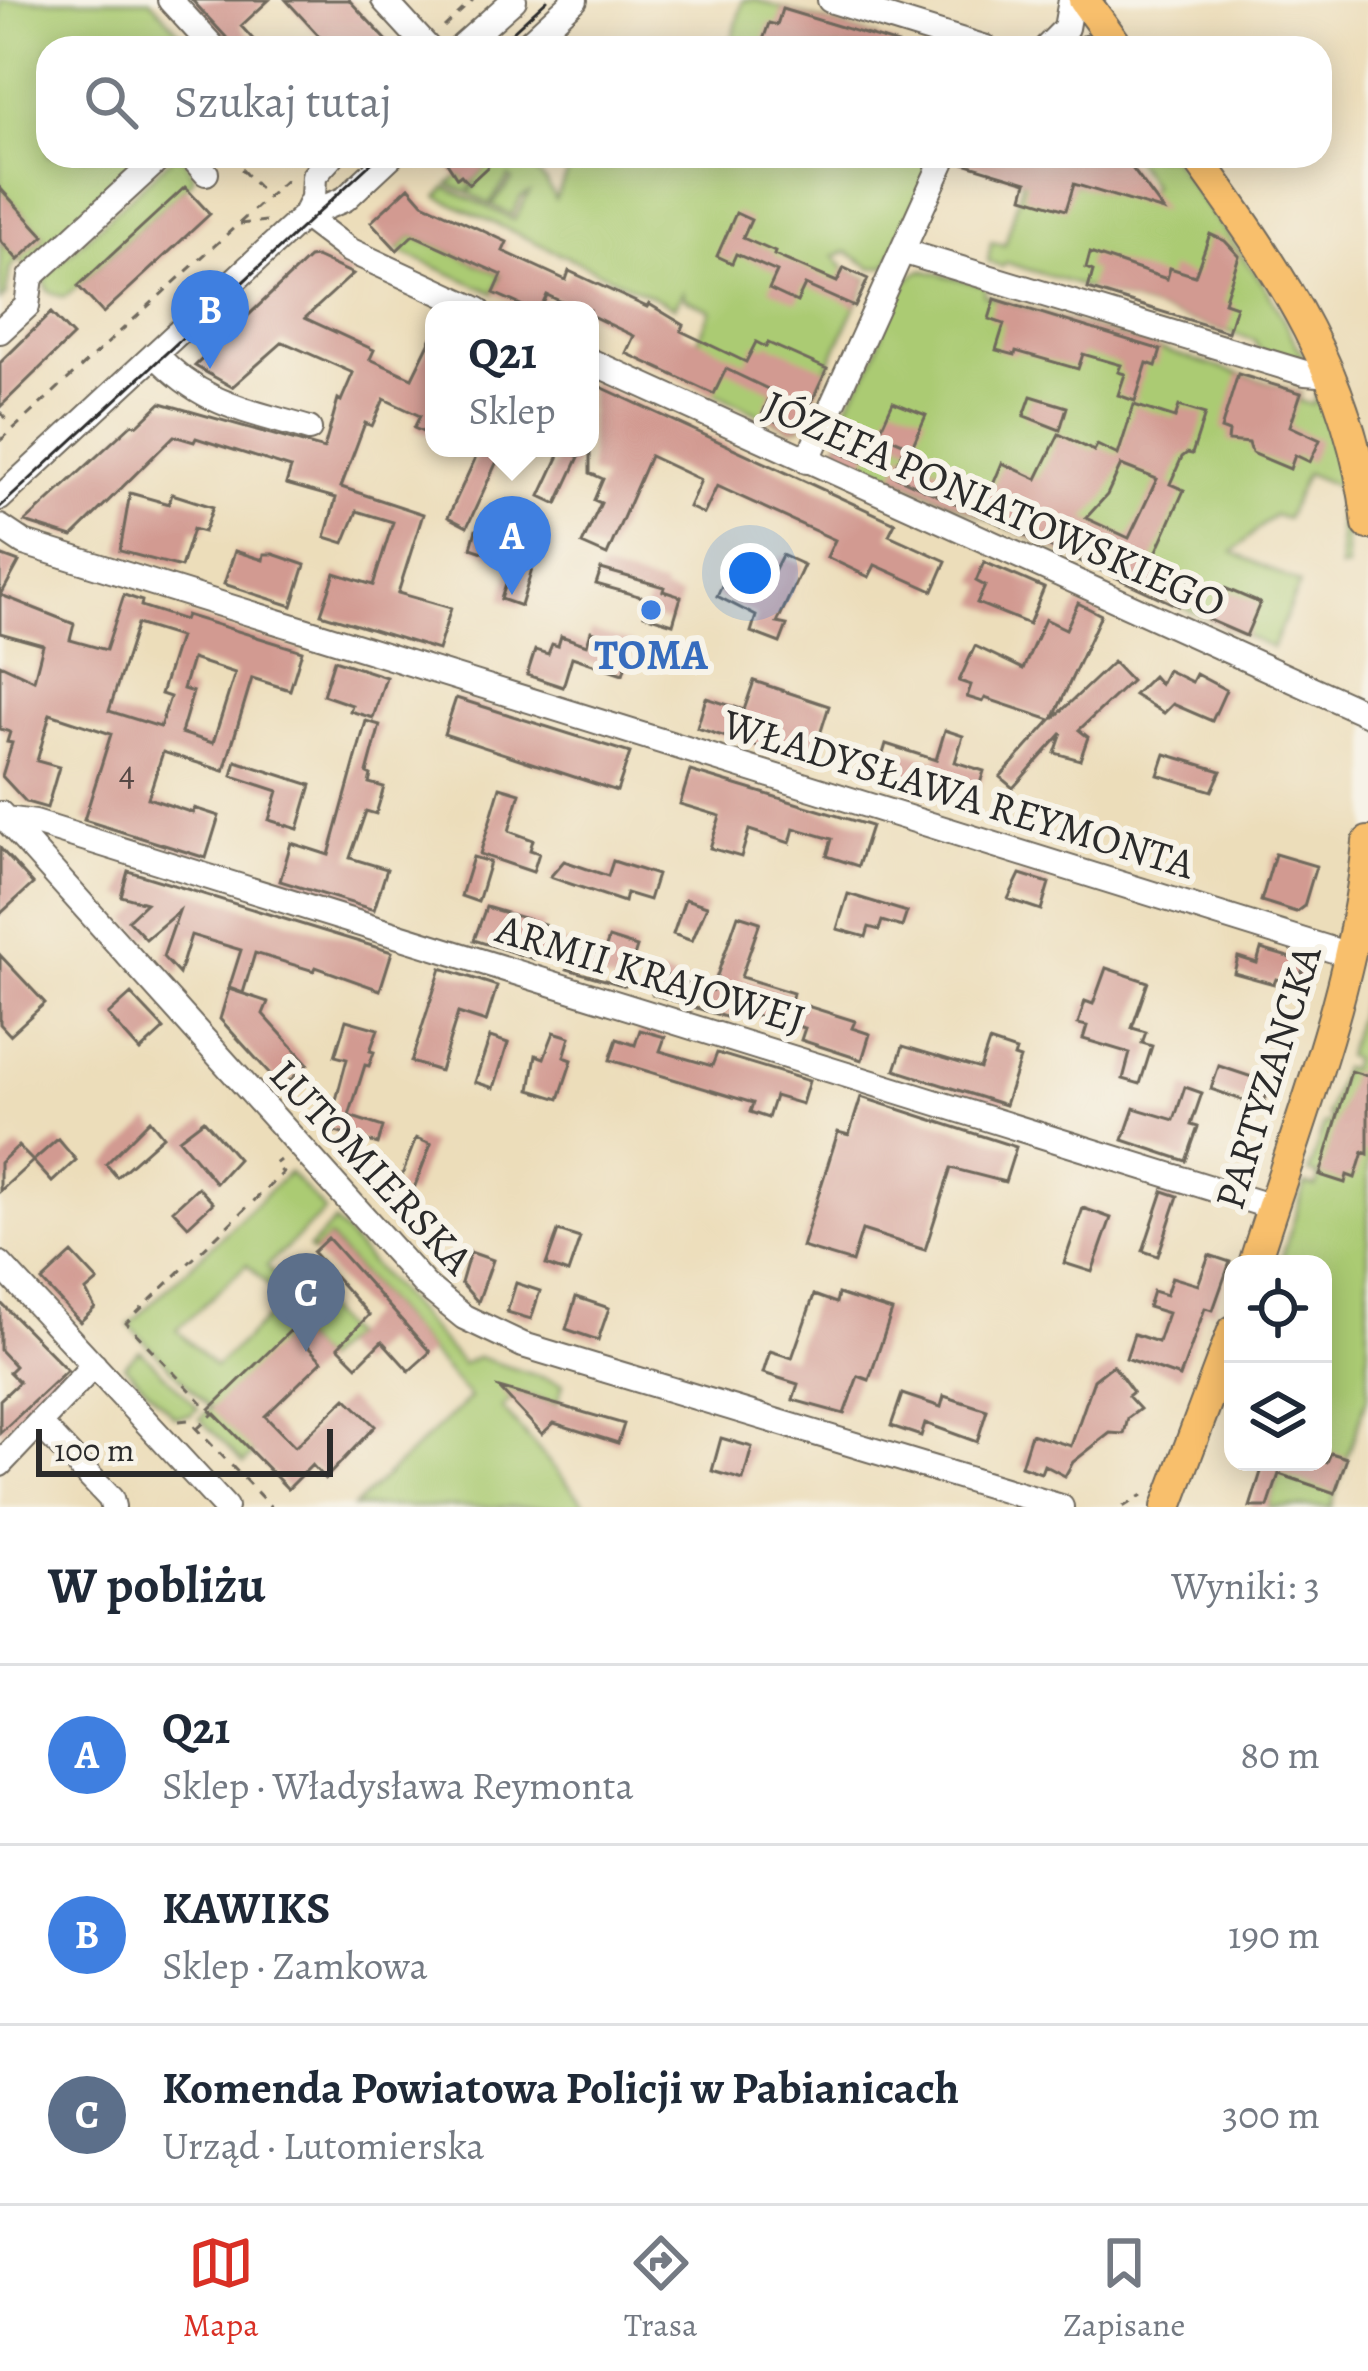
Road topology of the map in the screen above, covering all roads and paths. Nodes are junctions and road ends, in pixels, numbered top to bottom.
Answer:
1 (170, 0) edge
2 (384, 0) edge
3 (473, 0) edge
4 (514, 0) edge
5 (537, 0) edge
6 (575, 0) edge
7 (830, 0) edge
8 (1071, 0) edge
9 (1084, 0) edge
10 (203, 36) edge
11 (429, 36) edge
12 (438, 36) edge
13 (474, 36) edge
14 (498, 36) edge
15 (536, 36) edge
16 (947, 36) edge
17 (1058, 36) edge
18 (1101, 36) edge
19 (149, 168) edge
20 (240, 168) edge
21 (321, 168) edge
22 (355, 168) edge
23 (378, 168) edge
24 (941, 168) edge
25 (1204, 168) edge
26 (297, 170) dead end
27 (261, 190) dead end
28 (304, 216) junction
29 (904, 252) junction
30 (459, 301) edge
31 (0, 331) edge
32 (155, 354) junction
33 (599, 365) edge
34 (1332, 375) junction
35 (0, 412) edge
36 (0, 424) edge
37 (309, 429) dead end
38 (0, 441) edge
39 (807, 460) junction
40 (0, 498) edge
41 (1368, 524) edge
42 (0, 527) edge
43 (1368, 714) edge
44 (3, 816) edge
45 (1368, 842) edge
46 (1349, 955) junction
47 (283, 1157) dead end
48 (1272, 1207) junction
49 (1257, 1255) edge
50 (0, 1264) edge
51 (1224, 1355) edge
52 (94, 1366) junction
53 (188, 1420) dead end
54 (41, 1425) junction
55 (197, 1429) junction
56 (0, 1464) edge
57 (112, 1507) edge
58 (225, 1507) edge
59 (271, 1507) edge
60 (1060, 1507) edge
61 (1167, 1507) edge

1 - 10 street
2 - 11 street
3 - 12 path
4 - 13 street
5 - 14 street
6 - 15 street
7 - 16 street
8 - 17 street
9 - 18 main road
19 - 31 street
20 - 27 path
21 - 28 street
22 - 28 street
23 - 28 street
24 - 29 street
25 - 34 main road
26 - 38 path
28 - 30 street
28 - 32 street
29 - 34 street
29 - 39 street
32 - 37 street
32 - 40 street
33 - 39 street, JÓZEFA PONIATOWSKIEGO
34 - 41 main road
35 - 36 path
39 - 43 street, JÓZEFA PONIATOWSKIEGO
42 - 46 street, WŁADYSŁAWA REYMONTA
44 - 48 street, ARMII KRAJOWEJ
44 - 60 street, LUTOMIERSKA
45 - 46 main road, PARTYZANCKA
46 - 48 main road, PARTYZANCKA
47 - 55 path
48 - 49 main road, PARTYZANCKA
50 - 52 street
51 - 61 main road
52 - 54 street
52 - 58 street
53 - 55 path
54 - 56 street
54 - 57 street
55 - 59 path

